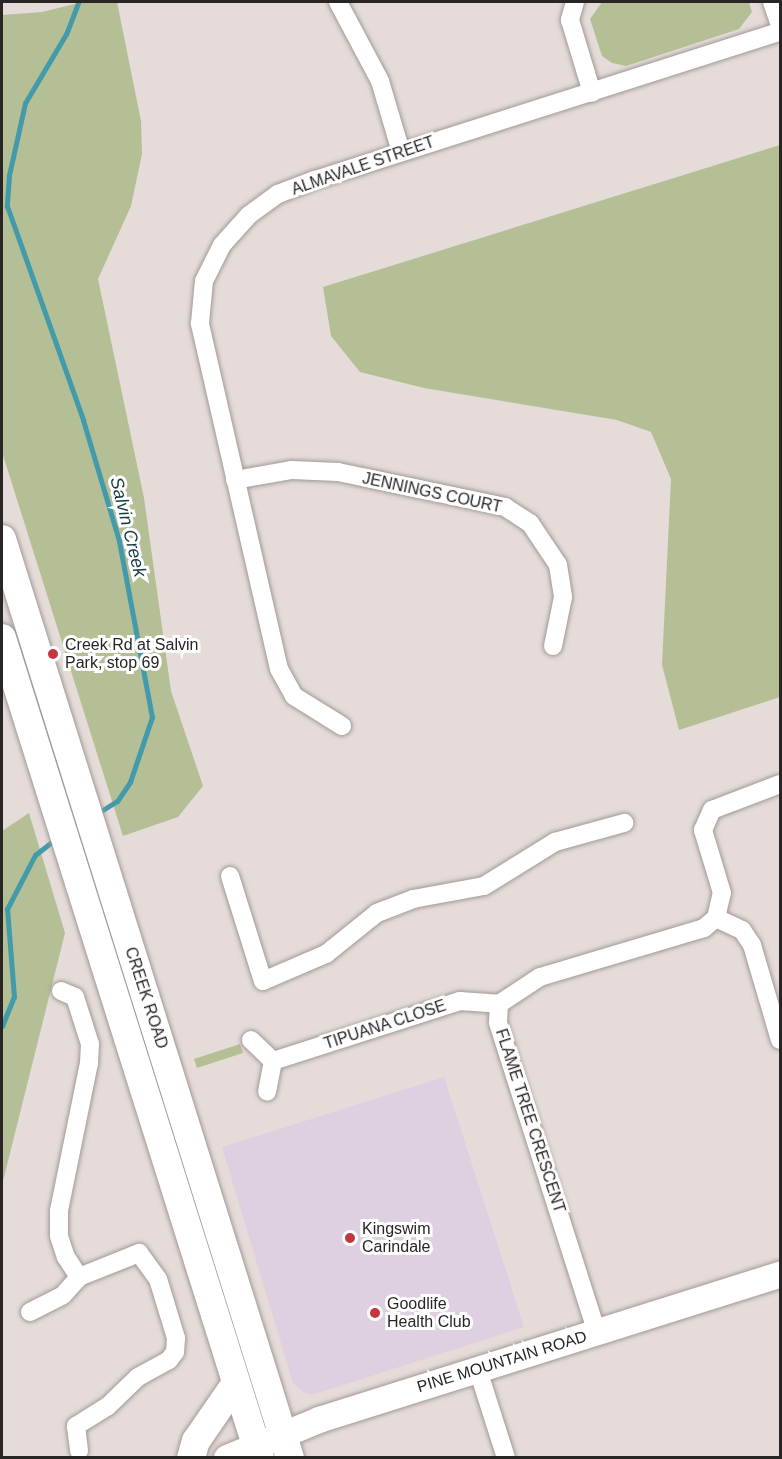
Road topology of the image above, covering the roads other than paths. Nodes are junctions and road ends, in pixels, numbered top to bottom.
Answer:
1 (338, 2) edge
2 (575, 2) edge
3 (772, 2) edge
4 (780, 25) edge
5 (780, 32) edge
6 (592, 93) junction
7 (401, 152) junction
8 (235, 480) junction
9 (2, 539) edge
10 (2, 638) edge
11 (554, 646) dead end
12 (342, 726) dead end
13 (780, 784) edge
14 (624, 823) dead end
15 (230, 876) dead end
16 (716, 918) junction
17 (61, 991) dead end
18 (499, 1004) junction
19 (251, 1040) dead end
20 (780, 1040) edge
21 (273, 1061) junction
22 (267, 1091) dead end
23 (780, 1275) edge
24 (79, 1277) junction
25 (30, 1312) dead end
26 (597, 1333) junction
27 (478, 1370) junction
28 (236, 1383) junction
29 (286, 1445) edge
30 (79, 1451) dead end
31 (257, 1451) edge
32 (191, 1458) edge
33 (227, 1458) edge
34 (506, 1458) edge

1 - 7 street
2 - 6 street
3 - 4 street
5 - 6 street, ALMAVALE STREET
6 - 7 street, ALMAVALE STREET
7 - 8 street, ALMAVALE STREET
8 - 11 street, JENNINGS COURT
8 - 12 street, ALMAVALE STREET
9 - 29 main road, CREEK ROAD
10 - 28 main road, CREEK ROAD
13 - 16 street
14 - 15 street
16 - 18 street, FLAME TREE CRESCENT
16 - 20 street
17 - 24 street
18 - 21 street, TIPUANA CLOSE
18 - 26 street, FLAME TREE CRESCENT
19 - 21 street
21 - 22 street
23 - 26 main road, PINE MOUNTAIN ROAD
24 - 25 street
24 - 30 street
26 - 27 main road, PINE MOUNTAIN ROAD
27 - 29 main road, PINE MOUNTAIN ROAD
27 - 34 street
28 - 31 main road, CREEK ROAD
28 - 32 main road
29 - 31 main road, PINE MOUNTAIN ROAD
31 - 33 main road, PINE MOUNTAIN ROAD

